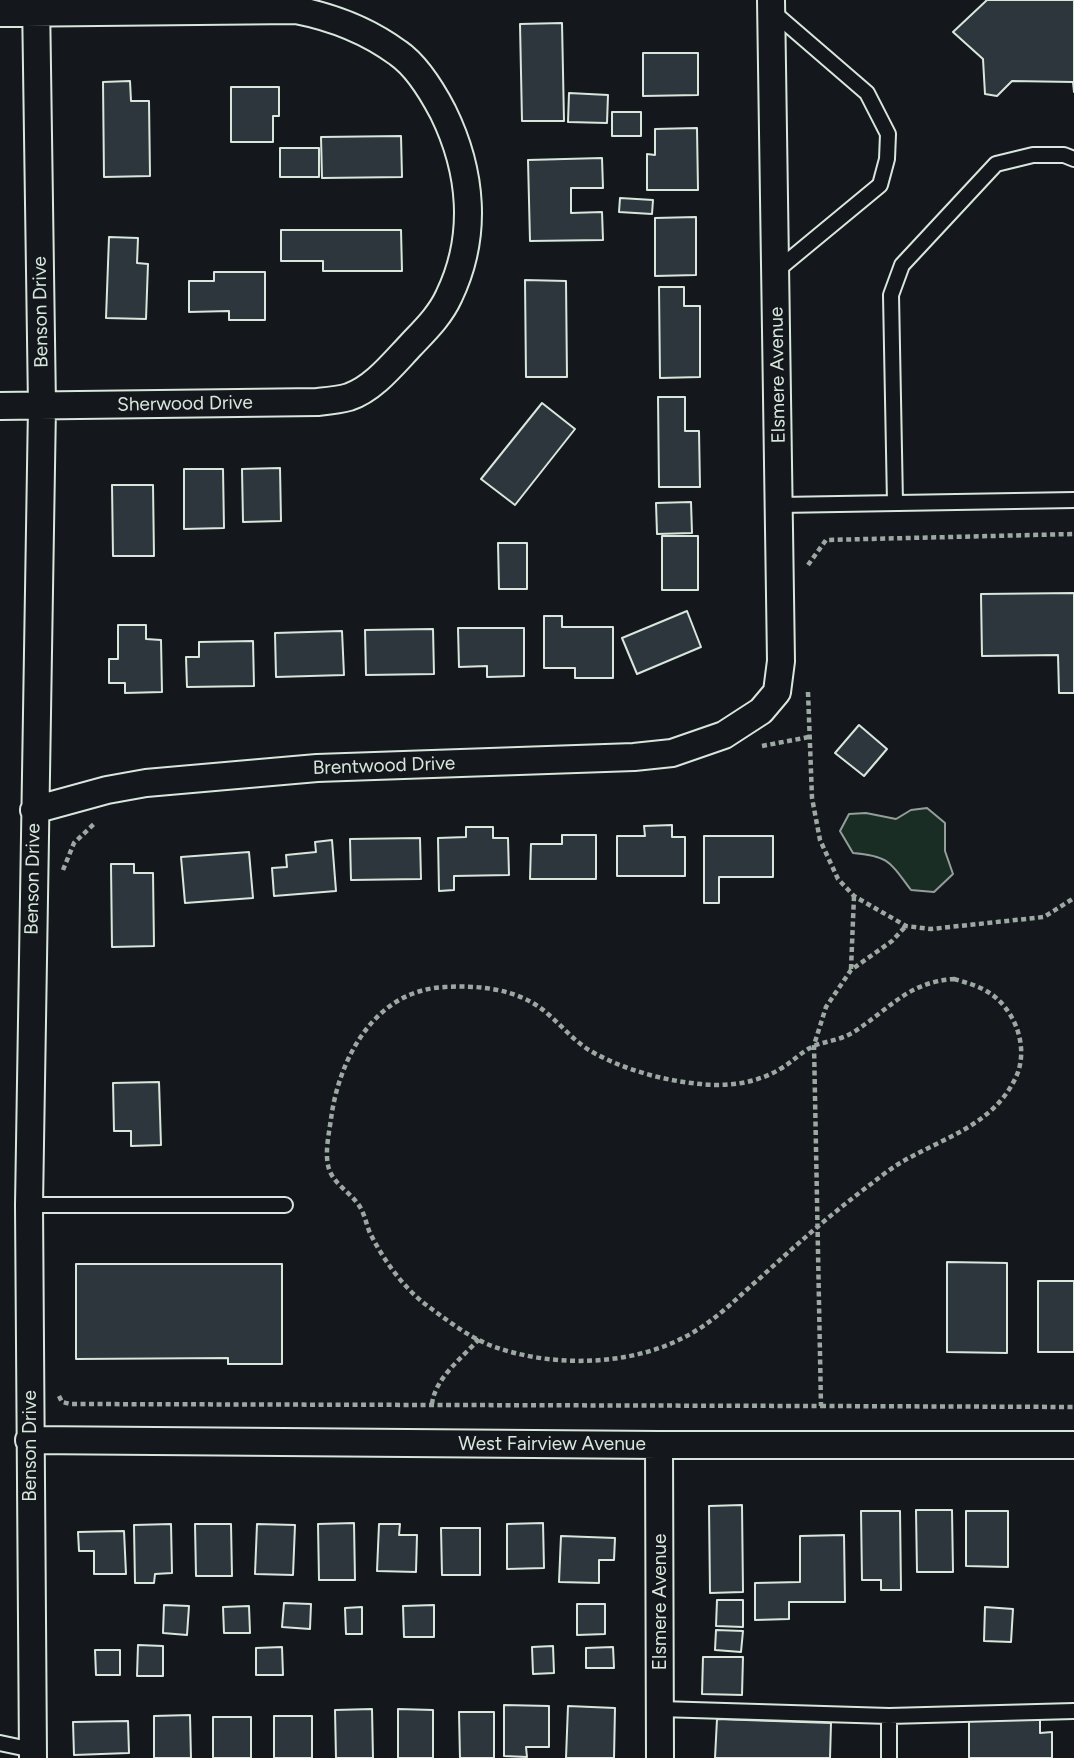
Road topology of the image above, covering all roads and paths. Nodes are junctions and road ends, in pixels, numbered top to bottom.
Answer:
1 (36, 6) edge
2 (771, 6) edge
3 (0, 13) edge
4 (1074, 159) edge
5 (776, 271) junction
6 (0, 406) edge
7 (42, 406) junction
8 (1074, 500) edge
9 (895, 503) junction
10 (780, 505) junction
11 (1074, 534) edge
12 (806, 568) dead end
13 (807, 689) dead end
14 (733, 729) joint
15 (809, 737) junction
16 (752, 748) dead end
17 (34, 810) junction
18 (103, 819) dead end
19 (62, 873) dead end
20 (854, 897) junction
21 (1074, 898) edge
22 (906, 926) junction
23 (851, 970) junction
24 (814, 1045) junction
25 (29, 1205) junction
26 (285, 1205) dead end
27 (817, 1226) junction
28 (479, 1339) junction
29 (58, 1394) dead end
30 (432, 1404) junction
31 (821, 1406) junction
32 (1074, 1407) edge
33 (29, 1440) junction
34 (659, 1445) junction
35 (1074, 1445) edge
36 (660, 1709) junction
37 (1074, 1711) edge
38 (889, 1716) junction
39 (0, 1743) edge
40 (33, 1754) edge
41 (660, 1758) edge
42 (889, 1758) edge

1 - 3 street
1 - 7 street, Benson Drive
1 - 7 street, Sherwood Drive
2 - 5 street, Elsmere Avenue
2 - 5 lane
4 - 9 lane
5 - 10 street, Elsmere Avenue
6 - 7 street, Sherwood Drive
7 - 17 street, Benson Drive
8 - 9 lane
9 - 10 lane
10 - 14 street, Elsmere Avenue
11 - 12 path
13 - 15 path
14 - 17 street, Brentwood Drive
15 - 16 path
15 - 20 path
17 - 25 street, Benson Drive
18 - 19 path
20 - 22 path
20 - 23 path
21 - 22 path
22 - 23 path
23 - 24 path
24 - 27 path
24 - 27 path
24 - 28 path
25 - 26 lane
25 - 33 street, Benson Drive
27 - 28 path
27 - 31 path
28 - 30 path
29 - 30 path
30 - 31 path
31 - 32 path
33 - 34 street, West Fairview Avenue
33 - 40 street, Benson Drive
34 - 35 street, West Fairview Avenue
34 - 36 street, Elsmere Avenue
36 - 38 lane
36 - 41 street, Elsmere Avenue
37 - 38 lane
38 - 42 lane
39 - 40 lane

